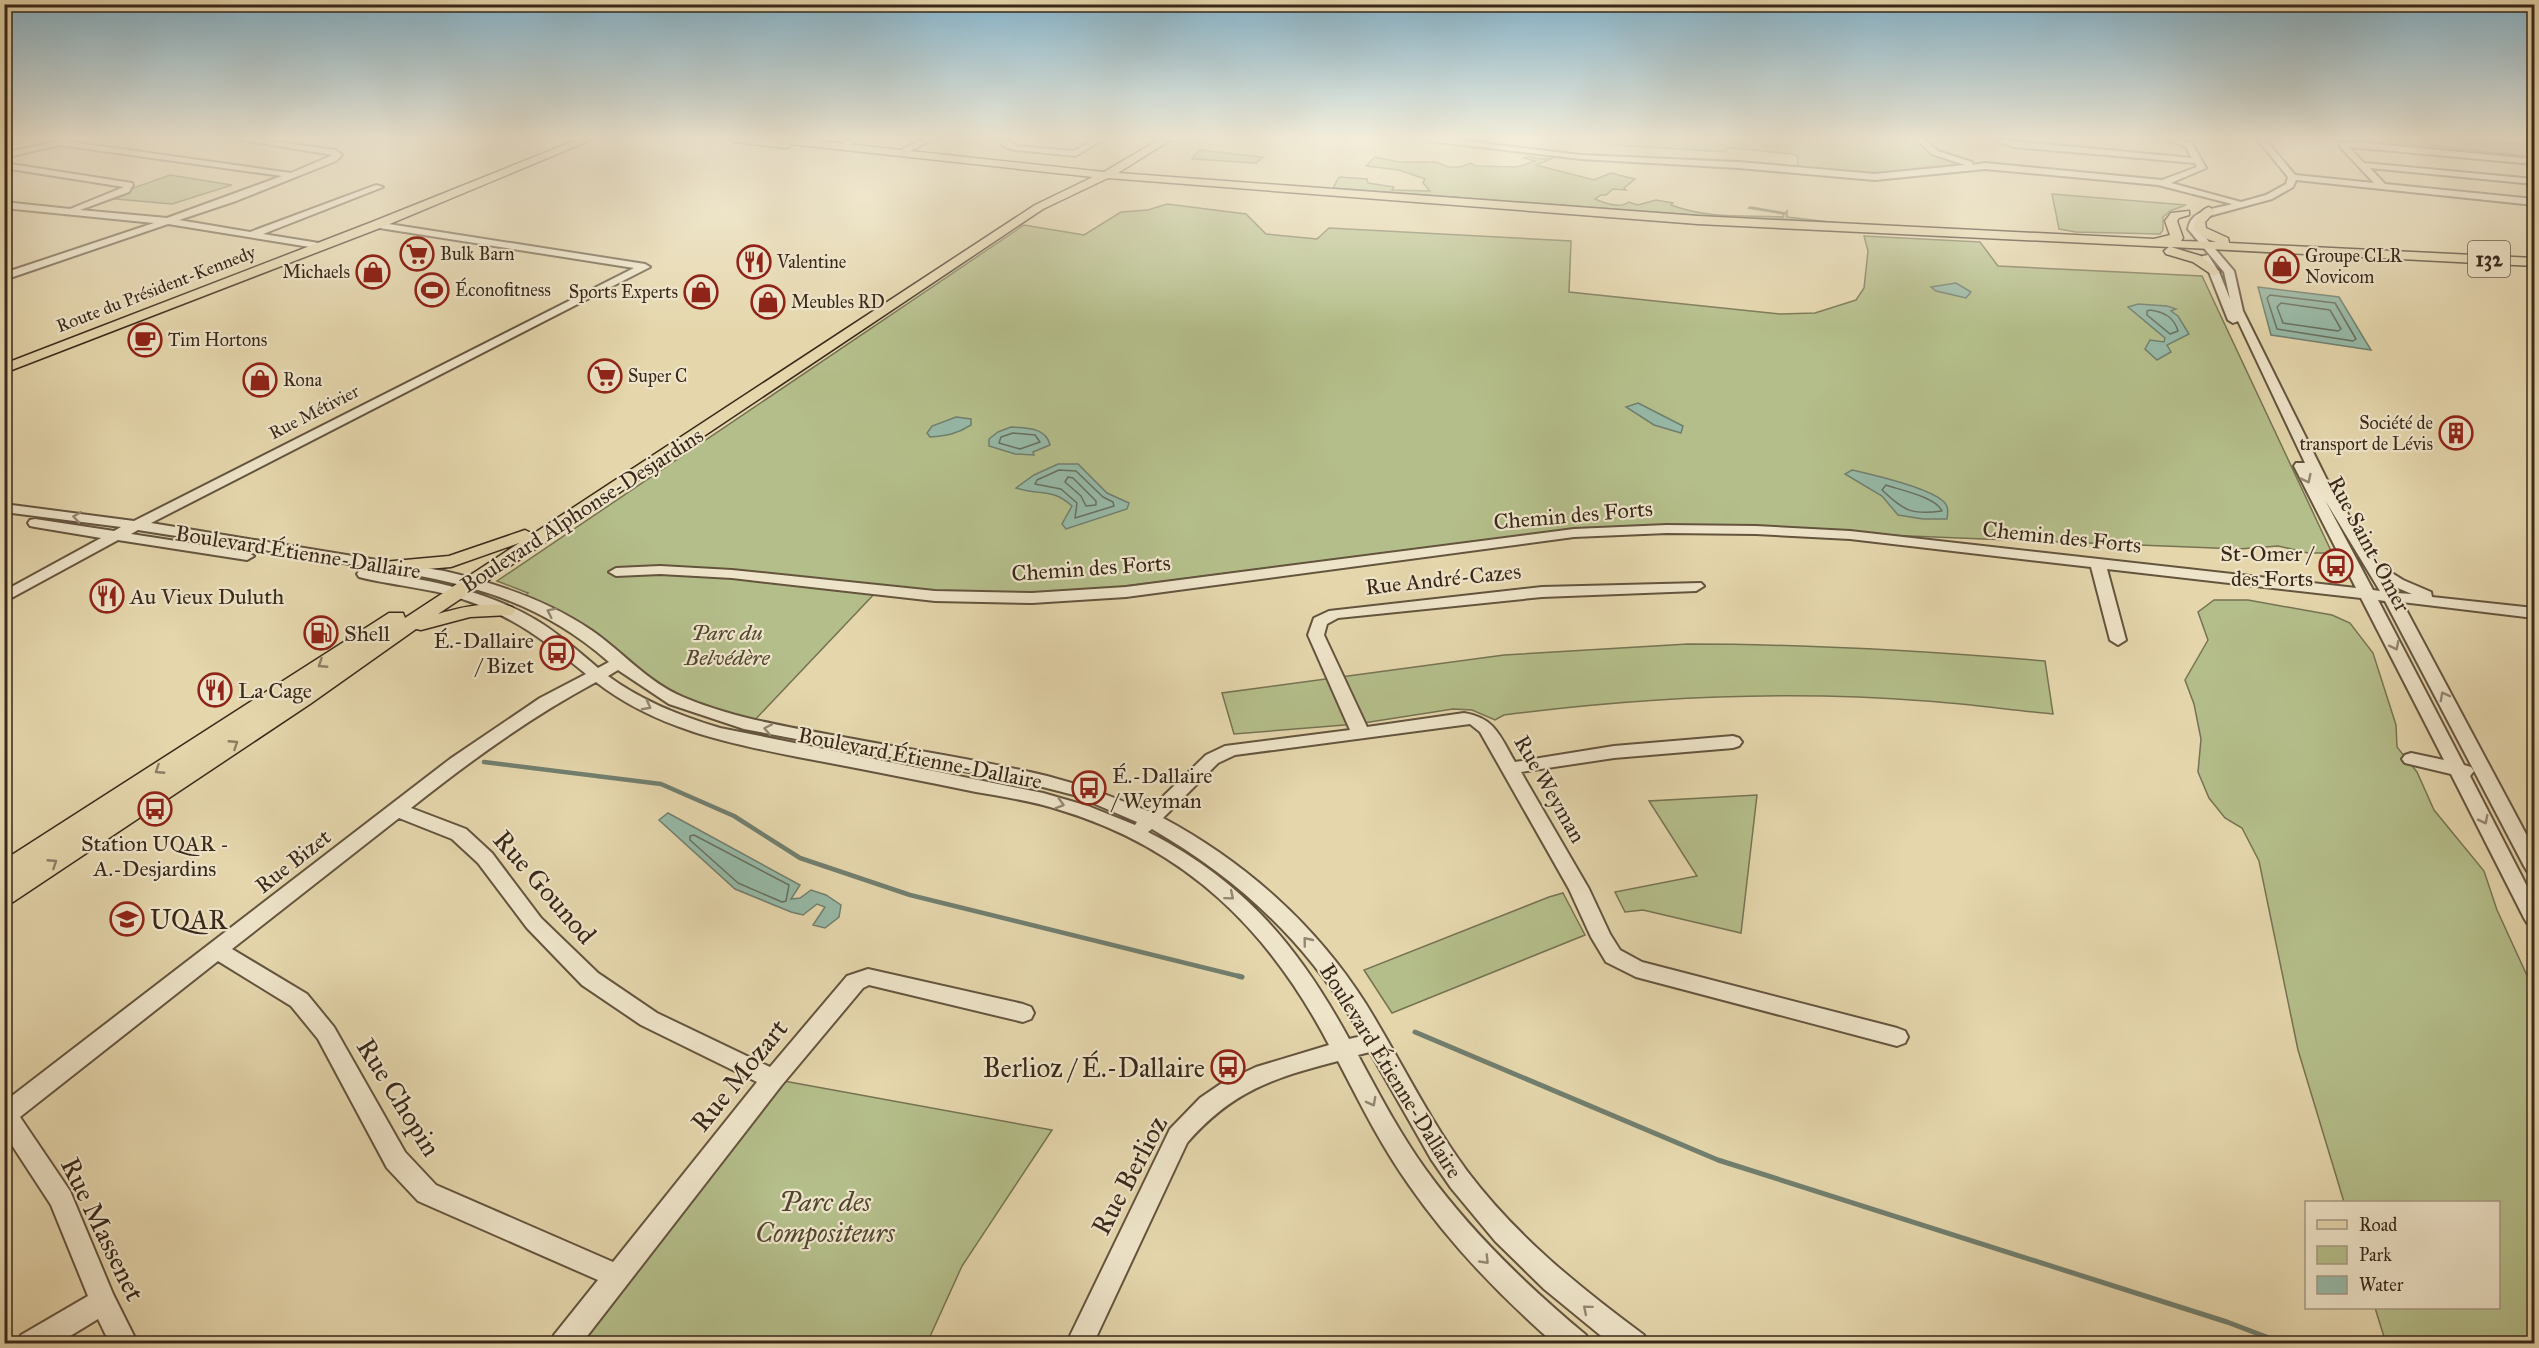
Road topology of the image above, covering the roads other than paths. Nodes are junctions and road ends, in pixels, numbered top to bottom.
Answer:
1 (93, 202) edge
2 (224, 202) edge
3 (339, 202) edge
4 (433, 202) edge
5 (1037, 202) edge
6 (1049, 202) edge
7 (1398, 202) edge
8 (1452, 202) edge
9 (2227, 202) edge
10 (2233, 202) edge
11 (2247, 202) edge
12 (2240, 204) junction
13 (4, 205) edge
14 (70, 210) junction
15 (2209, 212) junction
16 (2184, 213) junction
17 (165, 221) junction
18 (376, 225) junction
19 (249, 235) junction
20 (2113, 243) junction
21 (322, 246) junction
22 (2202, 247) junction
23 (2282, 248) junction
24 (2443, 257) junction
25 (2535, 262) edge
26 (2214, 272) junction
27 (4, 277) edge
28 (4, 369) edge
29 (4, 508) edge
30 (4, 518) edge
31 (135, 525) junction
32 (66, 528) junction
33 (115, 535) junction
34 (525, 535) junction
35 (175, 545) junction
36 (2370, 562) junction
37 (2098, 564) junction
38 (390, 566) junction
39 (54, 569) junction
40 (616, 573) dead end
41 (458, 585) junction
42 (1696, 586) dead end
43 (2369, 594) junction
44 (2391, 597) junction
45 (4, 598) edge
46 (2477, 606) junction
47 (505, 611) junction
48 (2535, 613) edge
49 (388, 639) junction
50 (2118, 640) dead end
51 (2421, 654) junction
52 (620, 663) junction
53 (598, 675) junction
54 (1362, 734) junction
55 (1733, 742) dead end
56 (2412, 759) dead end
57 (1511, 768) junction
58 (2459, 770) junction
59 (2486, 776) junction
60 (396, 810) junction
61 (1150, 820) junction
62 (1136, 834) junction
63 (2535, 866) edge
64 (4, 872) edge
65 (4, 895) edge
66 (2535, 918) edge
67 (217, 950) junction
68 (1023, 1012) dead end
69 (1897, 1037) dead end
70 (1376, 1041) junction
71 (1346, 1050) junction
72 (773, 1079) junction
73 (6, 1113) edge
74 (617, 1276) junction
75 (103, 1302) junction
76 (31, 1344) edge
77 (125, 1344) edge
78 (564, 1344) edge
79 (1079, 1344) edge
80 (1576, 1344) edge
81 (1634, 1344) edge

1 - 14 street
2 - 17 street
3 - 19 street
4 - 18 main road, Route du Président-Kennedy
5 - 34 main road, Boulevard Alphonse-Desjardins
6 - 41 main road, Boulevard Alphonse-Desjardins
7 - 20 main road, 132
8 - 20 main road, 132
9 - 16 street
10 - 12 street
11 - 12 street
12 - 15 street
13 - 14 street
14 - 17 street
15 - 22 street, Rue Saint-Omer
15 - 23 main road
16 - 20 main road
16 - 22 street, Rue Saint-Omer
17 - 19 street
17 - 27 street
18 - 21 main road, Route du Président-Kennedy
18 - 31 street, Rue Métivier
19 - 21 street
20 - 22 main road, 132
20 - 26 main road
21 - 28 main road, Route du Président-Kennedy
22 - 23 main road, 132
22 - 24 main road, 132
22 - 26 street, Rue Saint-Omer
22 - 36 street, Rue Saint-Omer
23 - 24 main road, 132
24 - 25 main road, 132
26 -> 43 street, Rue Saint-Omer
31 -> 29 street, Boulevard Étienne-Dallaire
30 - 32 street, Boulevard Étienne-Dallaire
31 - 33 street, Rue Métivier
31 - 38 street, Boulevard Étienne-Dallaire
32 - 33 street, Boulevard Étienne-Dallaire
32 - 39 street
33 - 35 street, Boulevard Étienne-Dallaire
33 - 39 street, Rue Métivier
34 - 38 main road
34 - 41 main road, Boulevard Alphonse-Desjardins
35 - 39 street
35 - 41 street, Boulevard Étienne-Dallaire
36 - 44 street, Rue Saint-Omer
36 - 46 street
37 - 40 street, Chemin des Forts
37 - 43 street, Chemin des Forts
37 - 50 street
38 - 41 street, Boulevard Étienne-Dallaire
39 - 45 street, Rue Métivier
41 - 47 street, Boulevard Étienne-Dallaire
41 - 49 main road, Boulevard Alphonse-Desjardins
52 -> 41 street, Boulevard Étienne-Dallaire
41 -> 64 main road, Boulevard Alphonse-Desjardins
42 - 54 street, Rue André-Cazes
43 - 44 street, Chemin des Forts
43 -> 58 street, Rue Saint-Omer
44 - 46 street, Chemin des Forts
44 - 51 street, Rue Saint-Omer
46 - 48 street, Chemin des Forts
46 - 51 street
47 - 49 main road
47 - 53 street, Boulevard Étienne-Dallaire
65 -> 49 main road, Boulevard Alphonse-Desjardins
59 -> 51 street, Rue Saint-Omer
52 - 53 street, Rue Bizet
61 -> 52 street, Boulevard Étienne-Dallaire
53 - 60 street, Rue Bizet
53 -> 62 street, Boulevard Étienne-Dallaire
54 - 57 street, Rue Weyman
54 - 61 street, Rue Weyman
55 - 57 street
56 - 58 street
57 - 69 street, Rue Weyman
58 - 59 street
58 -> 66 street, Rue Saint-Omer
59 - 63 street, Rue Saint-Omer
60 - 67 street, Rue Bizet
60 - 72 street, Rue Gounod
61 - 62 street, Rue Weyman
70 -> 61 street, Boulevard Étienne-Dallaire
62 -> 71 street, Boulevard Étienne-Dallaire
67 - 73 street, Rue Bizet
67 - 74 street, Rue Chopin
68 - 72 street, Rue Mozart
70 - 71 street, Rue Berlioz
81 -> 70 street, Boulevard Étienne-Dallaire
71 - 79 street, Rue Berlioz
71 -> 80 street, Boulevard Étienne-Dallaire
72 - 74 street, Rue Mozart
73 - 75 street, Rue Massenet
74 - 78 street, Rue Mozart
75 - 76 street
75 - 77 street, Rue Massenet

